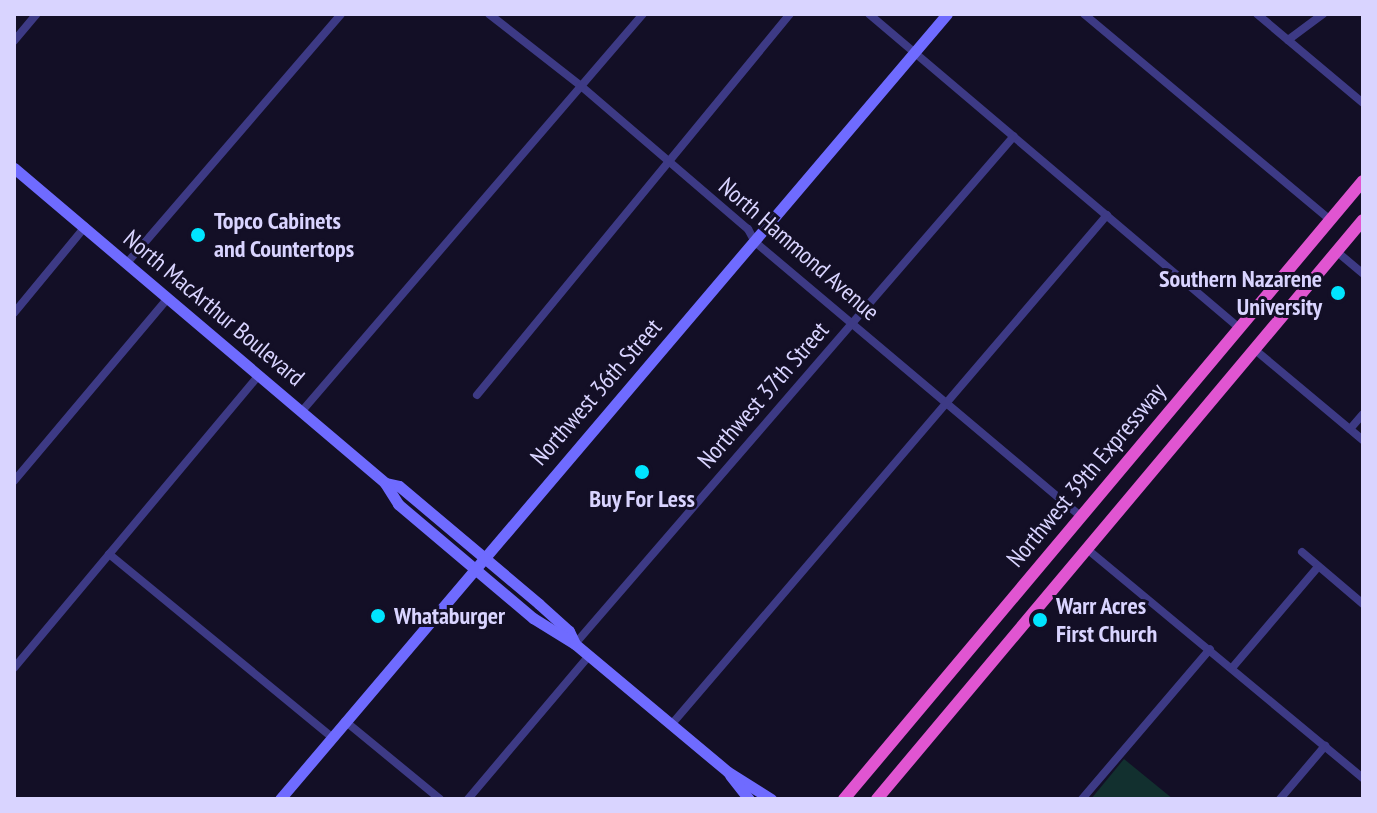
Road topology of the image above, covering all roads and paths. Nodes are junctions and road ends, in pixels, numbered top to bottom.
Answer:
1 (37, 14) edge
2 (341, 14) edge
3 (643, 14) edge
4 (790, 14) edge
5 (869, 14) edge
6 (947, 14) edge
7 (1084, 14) edge
8 (1257, 14) edge
9 (1323, 14) edge
10 (495, 16) edge
11 (1288, 40) junction
12 (14, 41) edge
13 (914, 52) junction
14 (581, 86) junction
15 (1363, 103) edge
16 (1014, 136) junction
17 (667, 161) junction
18 (14, 168) edge
19 (1363, 181) edge
20 (1107, 215) junction
21 (1328, 218) junction
22 (1363, 220) edge
23 (85, 227) junction
24 (755, 242) junction
25 (1336, 251) junction
26 (127, 263) junction
27 (1363, 274) edge
28 (168, 298) junction
29 (14, 313) edge
30 (851, 323) junction
31 (1238, 327) junction
32 (1254, 349) junction
33 (259, 375) junction
34 (477, 395) dead end
35 (946, 403) junction
36 (302, 411) junction
37 (1363, 414) edge
38 (1154, 428) junction
39 (1350, 429) junction
40 (1363, 440) edge
41 (1174, 444) junction
42 (14, 481) edge
43 (385, 483) junction
44 (1080, 516) junction
45 (1067, 532) junction
46 (1100, 533) junction
47 (1087, 549) junction
48 (1302, 552) dead end
49 (109, 554) junction
50 (483, 557) junction
51 (1318, 567) junction
52 (473, 569) junction
53 (1363, 604) edge
54 (575, 644) junction
55 (1210, 649) junction
56 (589, 656) junction
57 (14, 668) edge
58 (1232, 668) junction
59 (345, 721) junction
60 (671, 725) junction
61 (332, 737) junction
62 (1325, 746) junction
63 (728, 772) junction
64 (1363, 778) edge
65 (280, 799) edge
66 (440, 799) edge
67 (468, 799) edge
68 (749, 799) edge
69 (771, 799) edge
70 (844, 799) edge
71 (877, 799) edge
72 (1082, 799) edge
73 (1280, 799) edge

1 - 12 street
2 - 26 street
3 - 14 street
4 - 17 street
5 - 13 street
6 - 13 main road, Northwest 36th Street
7 - 21 street
8 - 11 street
9 - 11 street
10 - 14 street, North Hammond Avenue
11 - 15 street
13 - 16 street
13 - 24 main road, Northwest 36th Street
14 - 17 street, North Hammond Avenue
14 - 36 street
16 - 20 street
16 - 30 street, Northwest 37th Street
17 - 24 street, North Hammond Avenue
17 - 34 street
18 - 23 main road, North MacArthur Boulevard
19 - 21 highway, Northwest 39th Expressway
20 - 31 street
20 - 35 street
21 - 31 highway, Northwest 39th Expressway
22 - 25 highway, Northwest 39th Expressway
23 - 26 main road, North MacArthur Boulevard
23 - 29 street
24 - 30 street, North Hammond Avenue
24 - 50 main road, Northwest 36th Street
25 - 27 street
25 - 32 highway, Northwest 39th Expressway
26 - 28 main road, North MacArthur Boulevard
28 - 33 main road, North MacArthur Boulevard
28 - 42 street
30 - 35 street, North Hammond Avenue
30 - 54 street, Northwest 37th Street
31 - 32 highway
31 - 38 highway, Northwest 39th Expressway
32 - 39 street
32 - 41 highway, Northwest 39th Expressway
33 - 36 main road, North MacArthur Boulevard
33 - 49 street
35 - 44 street, North Hammond Avenue
35 - 60 street
36 - 43 main road, North MacArthur Boulevard
37 - 39 street
38 - 41 highway
38 - 44 highway, Northwest 39th Expressway
39 - 40 street
41 - 46 highway, Northwest 39th Expressway
43 - 50 main road, North MacArthur Boulevard
43 - 52 main road, North MacArthur Boulevard
44 - 45 highway, Northwest 39th Expressway
44 - 46 highway
45 - 47 highway
45 - 70 highway, Northwest 39th Expressway
46 - 47 highway, Northwest 39th Expressway
47 - 55 street
47 - 71 highway, Northwest 39th Expressway
48 - 51 street
49 - 57 street
49 - 61 street
50 - 52 main road, Northwest 36th Street
50 - 54 main road, North MacArthur Boulevard
51 - 53 street
51 - 58 street
52 - 54 main road, North MacArthur Boulevard
52 - 59 main road, Northwest 36th Street
54 - 56 main road, North MacArthur Boulevard
55 - 58 street
55 - 72 street
56 - 60 main road, North MacArthur Boulevard
56 - 67 street
58 - 62 street
59 - 61 main road, Northwest 36th Street
59 - 66 street
60 - 63 main road, North MacArthur Boulevard
61 - 65 main road, Northwest 36th Street
62 - 64 street
62 - 73 street
63 - 68 main road, North MacArthur Boulevard
63 - 69 main road, North MacArthur Boulevard

